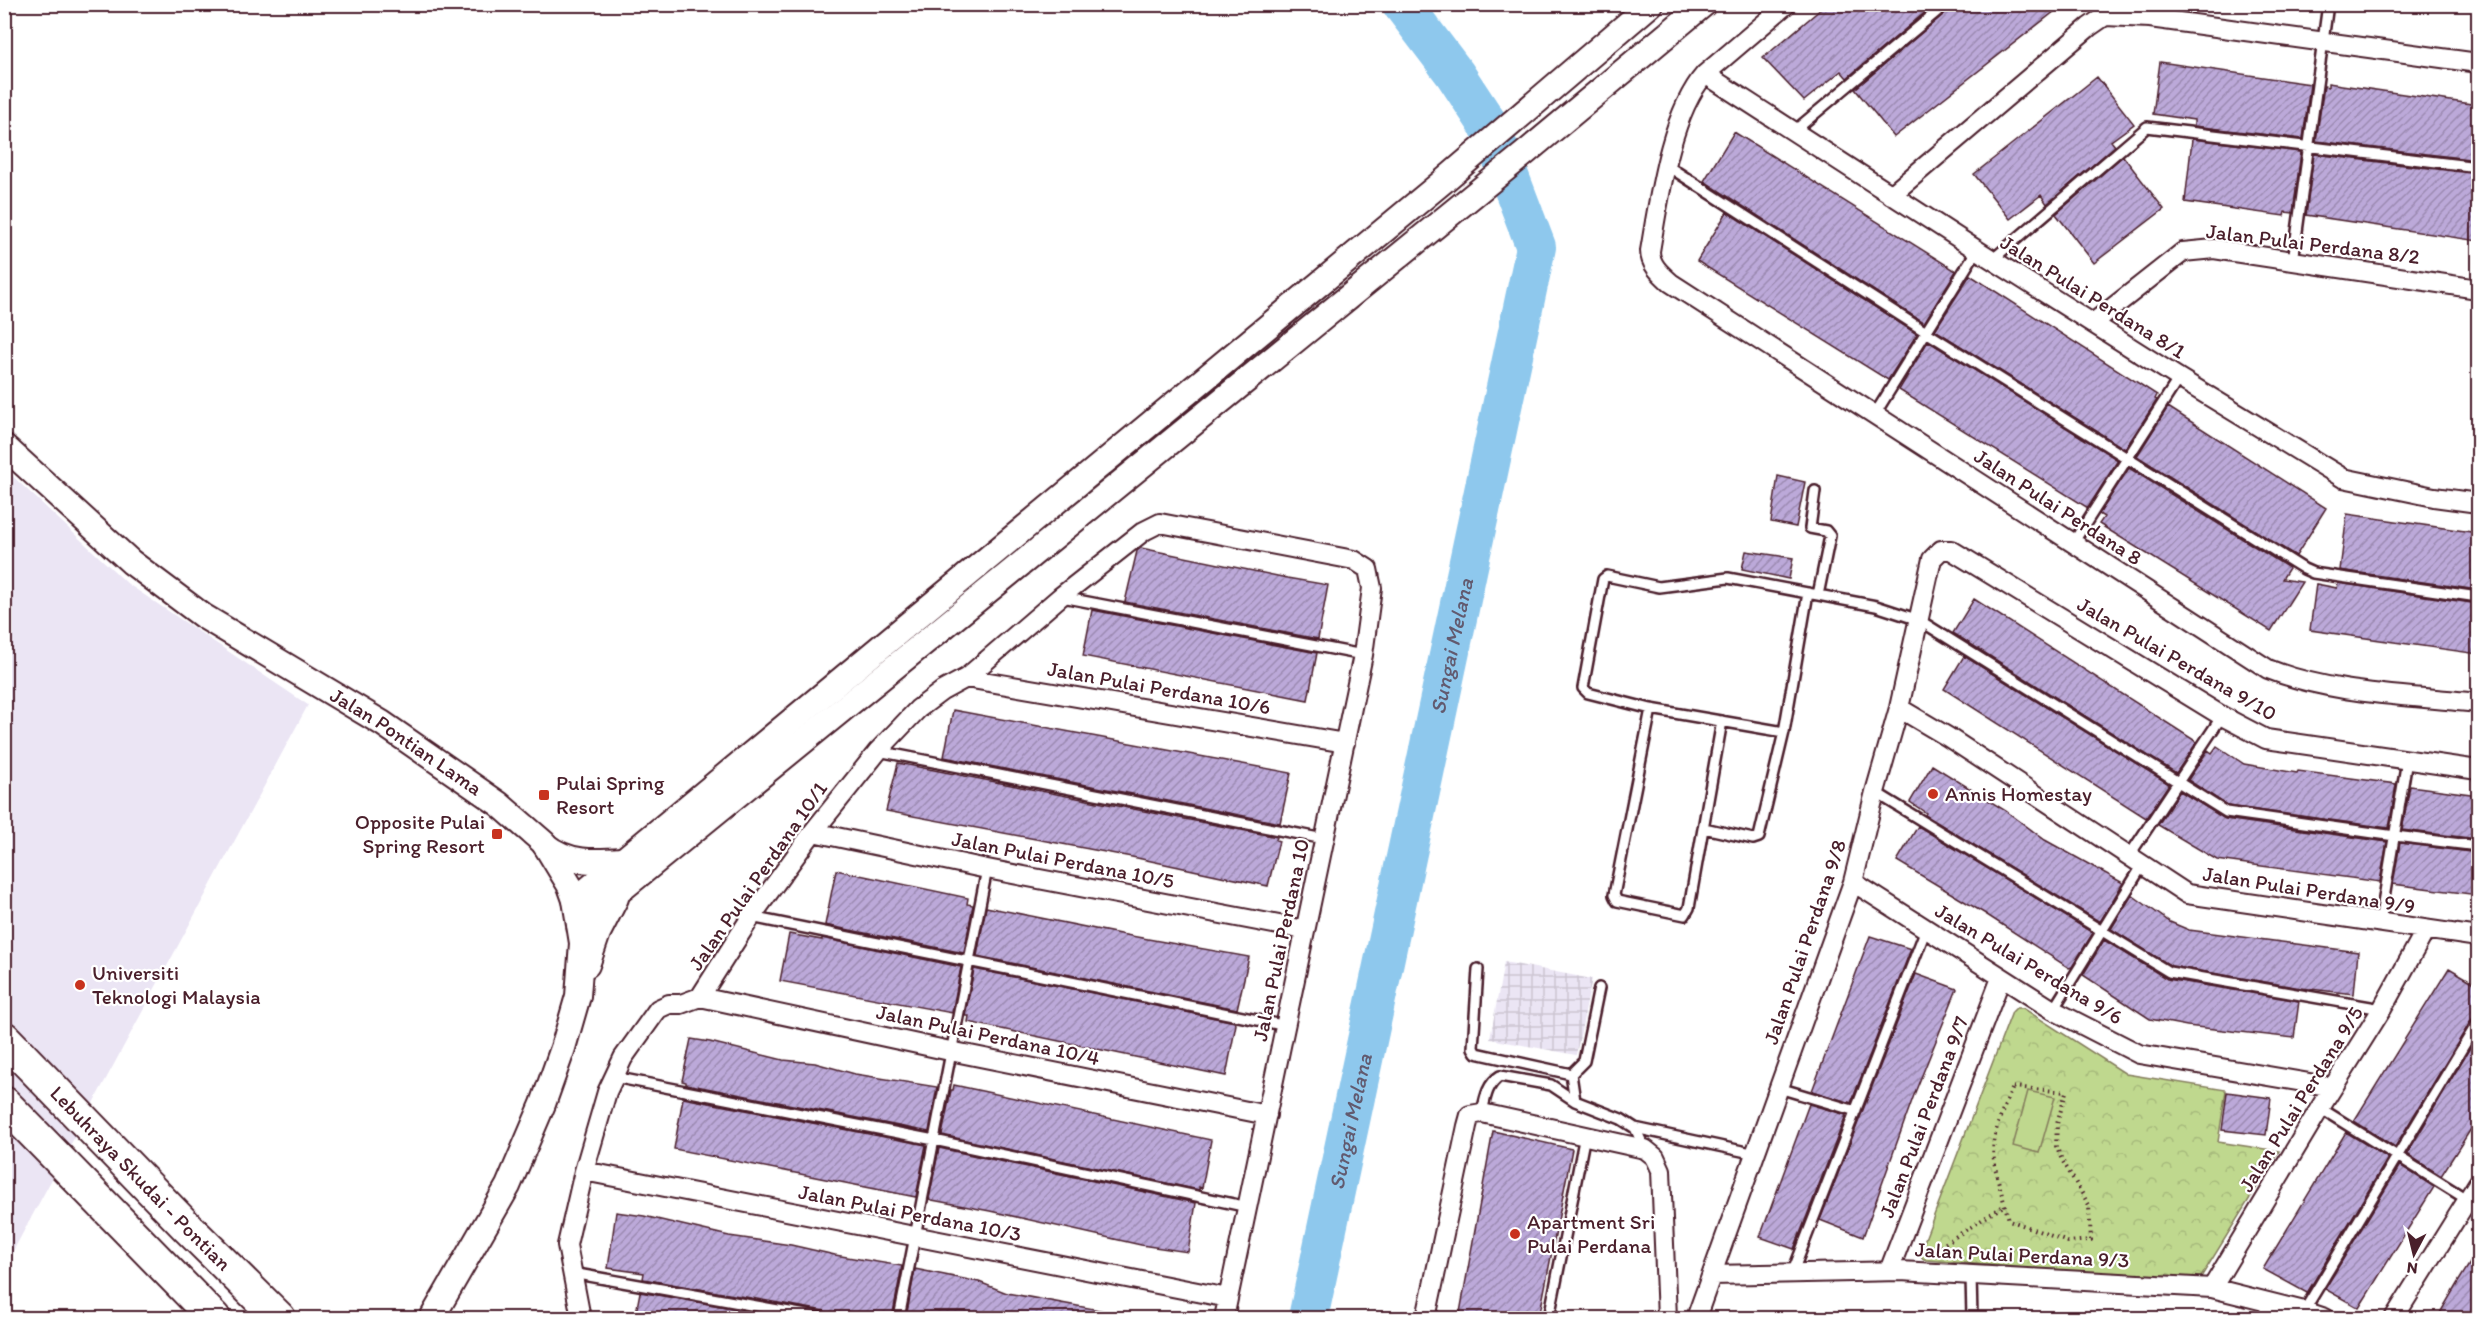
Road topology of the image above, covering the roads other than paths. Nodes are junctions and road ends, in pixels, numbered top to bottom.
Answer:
1 (1651, 4) edge
2 (1704, 4) edge
3 (1787, 4) edge
4 (1946, 4) edge
5 (2328, 4) edge
6 (2323, 40) junction
7 (2478, 63) edge
8 (1705, 74) junction
9 (1793, 132) junction
10 (2307, 146) junction
11 (1666, 165) junction
12 (2478, 167) edge
13 (1891, 195) junction
14 (1985, 255) junction
15 (2293, 261) junction
16 (2478, 289) edge
17 (2093, 322) junction
18 (1926, 332) junction
19 (2179, 378) junction
20 (1875, 414) junction
21 (4, 446) edge
22 (2126, 459) junction
23 (1815, 490) dead end
24 (2478, 503) edge
25 (2073, 543) junction
26 (1941, 550) joint
27 (1368, 569) joint
28 (1808, 593) junction
29 (1818, 595) junction
30 (1060, 597) junction
31 (2478, 597) edge
32 (1918, 620) junction
33 (1363, 655) junction
34 (966, 678) junction
35 (2478, 703) edge
36 (1899, 708) junction
37 (1651, 709) junction
38 (2222, 716) junction
39 (1722, 721) junction
40 (1784, 732) junction
41 (1345, 743) junction
42 (878, 751) junction
43 (2407, 760) junction
44 (2478, 770) edge
45 (2178, 783) junction
46 (1875, 792) junction
47 (1704, 828) junction
48 (813, 832) junction
49 (2395, 836) junction
50 (1324, 839) junction
51 (544, 843) junction
52 (2478, 846) edge
53 (622, 860) junction
54 (2135, 861) junction
55 (987, 869) junction
56 (1853, 882) junction
57 (620, 891) junction
58 (577, 912) junction
59 (751, 917) junction
60 (2380, 922) junction
61 (1926, 929) junction
62 (1305, 930) junction
63 (2102, 930) junction
64 (2425, 931) junction
65 (2478, 937) edge
66 (969, 960) junction
67 (1478, 969) dead end
68 (2001, 978) junction
69 (1599, 988) dead end
70 (578, 996) junction
71 (700, 997) junction
72 (2053, 1010) junction
73 (2382, 1010) junction
74 (2478, 1022) edge
75 (1287, 1026) junction
76 (4, 1038) edge
77 (950, 1052) junction
78 (1571, 1074) junction
79 (614, 1077) junction
80 (2333, 1087) junction
81 (1779, 1088) junction
82 (1575, 1101) junction
83 (4, 1103) edge
84 (2320, 1108) junction
85 (1856, 1111) junction
86 (1482, 1113) junction
87 (1267, 1115) junction
88 (1635, 1128) junction
89 (1584, 1135) junction
90 (934, 1140) junction
91 (1645, 1149) junction
92 (1756, 1154) junction
93 (2397, 1155) junction
94 (584, 1172) junction
95 (2478, 1183) edge
96 (2468, 1200) junction
97 (1248, 1207) junction
98 (187, 1227) junction
99 (915, 1237) junction
100 (1894, 1271) junction
101 (572, 1273) junction
102 (1792, 1274) junction
103 (1712, 1275) junction
104 (1971, 1276) junction
105 (2212, 1288) junction
106 (1228, 1298) junction
107 (2265, 1310) edge
108 (2304, 1311) junction
109 (431, 1316) edge
110 (214, 1318) edge
111 (279, 1318) edge
112 (291, 1318) edge
113 (581, 1318) edge
114 (823, 1318) edge
115 (899, 1318) edge
116 (1224, 1318) edge
117 (1426, 1318) edge
118 (1549, 1318) edge
119 (1667, 1318) edge
120 (1696, 1318) edge
121 (1972, 1318) edge
122 (2325, 1318) edge
123 (2394, 1318) edge

1 - 53 street
2 - 57 street
3 - 8 street
4 - 9 lane
5 - 6 lane
6 - 7 street
6 - 10 lane
6 - 13 street
8 - 9 street, Jalan Pulai Perdana 8/1
8 - 11 street
9 - 13 street, Jalan Pulai Perdana 8/1
10 - 12 lane
10 - 14 lane
10 - 15 lane
11 - 18 lane
11 - 20 street, Jalan Pulai Perdana 8
13 - 14 street, Jalan Pulai Perdana 8/1
14 - 17 street, Jalan Pulai Perdana 8/1
14 - 18 lane
15 - 16 street, Jalan Pulai Perdana 8/2
15 - 17 street, Jalan Pulai Perdana 8/2
17 - 19 street, Jalan Pulai Perdana 8/1
18 - 20 lane
18 - 22 lane
19 - 22 lane
19 - 24 street, Jalan Pulai Perdana 8/1
20 - 25 street, Jalan Pulai Perdana 8
21 - 51 street, Jalan Pontian Lama
22 - 25 lane
22 - 31 lane
23 - 29 lane
25 - 35 street, Jalan Pulai Perdana 8
26 - 32 street, Jalan Pulai Perdana 9/8
26 - 38 street, Jalan Pulai Perdana 9/10
27 - 30 street, Jalan Pulai Perdana 10/1
27 - 33 street, Jalan Pulai Perdana 10
28 - 29 lane
28 - 37 lane
28 - 40 lane
29 - 32 lane
30 - 33 lane
30 - 34 street, Jalan Pulai Perdana 10/1
32 - 36 street, Jalan Pulai Perdana 9/8
32 - 45 lane
33 - 41 street, Jalan Pulai Perdana 10
34 - 41 street, Jalan Pulai Perdana 10/6
34 - 42 street, Jalan Pulai Perdana 10/1
36 - 46 street, Jalan Pulai Perdana 9/8
36 - 54 street, Jalan Pulai Perdana 9/9
37 - 39 lane
37 - 47 lane
38 - 43 street, Jalan Pulai Perdana 9/10
38 - 45 lane
39 - 40 lane
39 - 47 lane
40 - 47 lane
41 - 50 street, Jalan Pulai Perdana 10
42 - 48 street, Jalan Pulai Perdana 10/1
42 - 50 lane
43 - 44 street, Jalan Pulai Perdana 9/10
43 - 49 lane
45 - 49 lane
45 - 54 lane
46 - 56 street, Jalan Pulai Perdana 9/8
46 - 63 lane
48 - 55 street, Jalan Pulai Perdana 10/5
48 - 59 street, Jalan Pulai Perdana 10/1
49 - 52 lane
49 - 60 lane
50 - 62 street, Jalan Pulai Perdana 10
51 - 53 street
51 - 58 street, Jalan Pontian Lama
53 - 58 street
54 - 60 street, Jalan Pulai Perdana 9/9
54 - 63 lane
55 - 62 street, Jalan Pulai Perdana 10/5
55 - 66 lane
56 - 61 street, Jalan Pulai Perdana 9/6
56 - 81 street, Jalan Pulai Perdana 9/8
57 - 58 street
57 - 70 street
58 - 70 street, Jalan Pontian Lama
59 - 66 lane
59 - 71 street, Jalan Pulai Perdana 10/1
60 - 64 street, Jalan Pulai Perdana 9/9
61 - 68 street, Jalan Pulai Perdana 9/6
61 - 85 lane
62 - 75 street, Jalan Pulai Perdana 10
63 - 72 lane
63 - 73 lane
64 - 65 street, Jalan Pulai Perdana 9/9
64 - 73 street, Jalan Pulai Perdana 9/5
66 - 75 lane
66 - 77 lane
67 - 78 lane
68 - 72 street, Jalan Pulai Perdana 9/6
68 - 100 street, Jalan Pulai Perdana 9/7
69 - 78 lane
70 - 109 street, Jalan Pontian Lama
71 - 77 street, Jalan Pulai Perdana 10/4
71 - 79 street, Jalan Pulai Perdana 10/1
72 - 80 street, Jalan Pulai Perdana 9/6
73 - 80 street, Jalan Pulai Perdana 9/5
74 - 93 lane
75 - 87 street, Jalan Pulai Perdana 10
76 - 98 highway, Lebuhraya Skudai - Pontian
77 - 87 street, Jalan Pulai Perdana 10/4
77 - 90 lane
78 - 82 lane
79 - 90 lane
79 - 94 street, Jalan Pulai Perdana 10/1
80 - 84 street, Jalan Pulai Perdana 9/5
81 - 85 lane
81 - 92 street, Jalan Pulai Perdana 9/8
82 - 86 lane
82 - 88 lane
83 - 110 highway
84 - 93 lane
84 - 105 street, Jalan Pulai Perdana 9/5
85 - 102 lane
86 - 89 street
86 - 117 street
87 - 97 street, Jalan Pulai Perdana 10
88 - 91 lane
88 - 92 lane
89 - 91 street
89 - 118 lane
90 - 97 lane
90 - 99 lane
91 - 119 street
92 - 103 street, Jalan Pulai Perdana 9/8
93 - 96 lane
93 - 108 lane
94 - 99 street, Jalan Pulai Perdana 10/3
94 - 101 street, Jalan Pulai Perdana 10/1
95 - 96 street
96 - 123 street
97 - 106 street, Jalan Pulai Perdana 10
98 - 111 highway, Lebuhraya Skudai - Pontian
98 - 112 street
99 - 106 street, Jalan Pulai Perdana 10/3
99 - 115 lane
100 - 102 street, Jalan Pulai Perdana 9/3
100 - 104 street, Jalan Pulai Perdana 9/3
101 - 113 street, Jalan Pulai Perdana 10/1
101 - 114 lane
102 - 103 street, Jalan Pulai Perdana 9/3
103 - 120 street, Jalan Pulai Perdana 9/8
104 - 105 street, Jalan Pulai Perdana 9/3
104 - 121 lane
105 - 107 street, Jalan Pulai Perdana 9/3
106 - 116 street, Jalan Pulai Perdana 10
107 - 108 street, Jalan Pulai Perdana 9/3
108 - 122 street, Jalan Pulai Perdana 9/3

